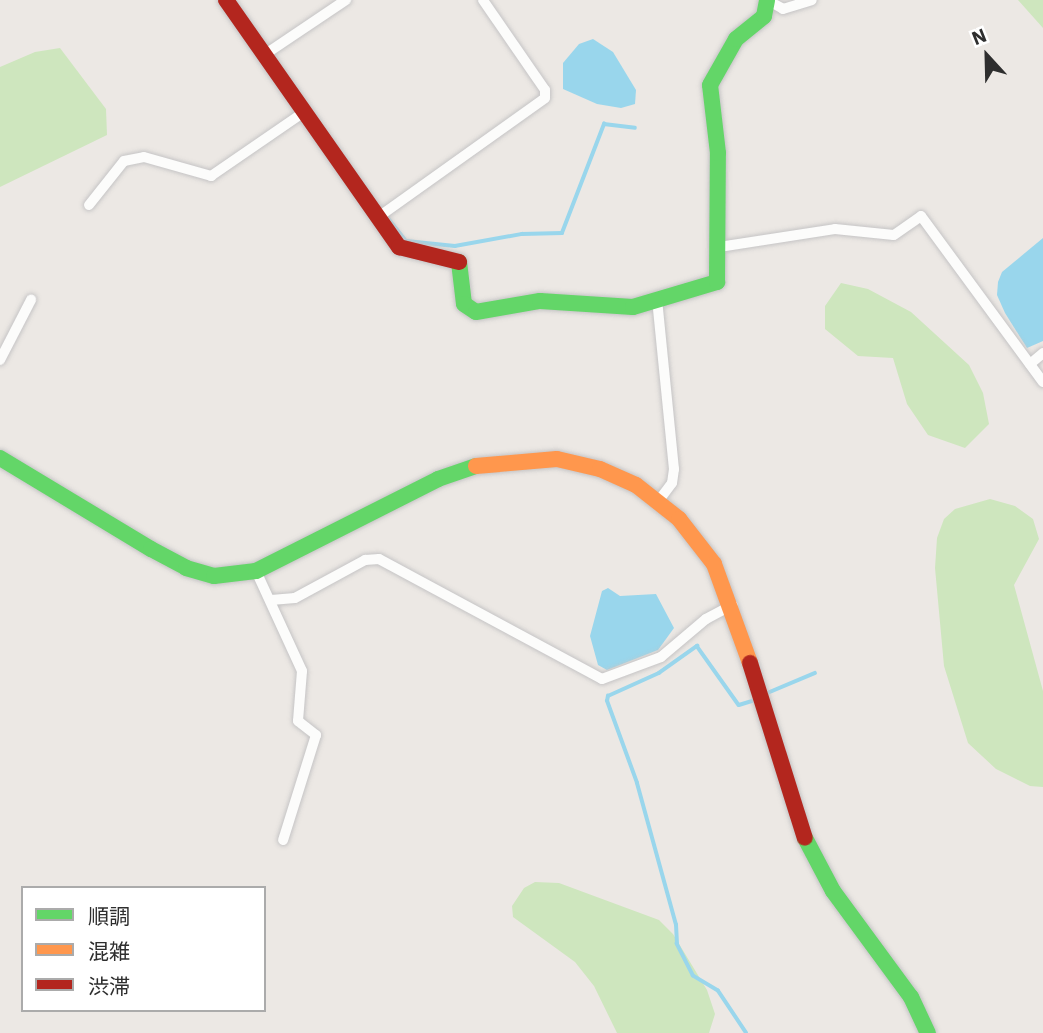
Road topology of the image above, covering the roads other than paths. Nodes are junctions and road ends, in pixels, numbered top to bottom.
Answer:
1 (226, 0) edge
2 (346, 0) edge
3 (483, 0) edge
4 (767, 0) edge
5 (811, 0) edge
6 (264, 55) junction
7 (303, 112) junction
8 (89, 205) dead end
9 (377, 218) junction
10 (719, 247) junction
11 (657, 299) junction
12 (31, 300) dead end
13 (1043, 353) edge
14 (0, 360) edge
15 (1030, 364) junction
16 (1043, 382) edge
17 (0, 458) edge
18 (659, 500) junction
19 (256, 570) junction
20 (271, 600) junction
21 (732, 605) junction
22 (283, 840) dead end
23 (928, 1033) edge

1 - 6 street
2 - 6 street
3 - 9 street
4 - 5 street
4 - 10 street
6 - 7 street
7 - 8 street
7 - 9 street
9 - 11 street
10 - 11 street
10 - 15 street
11 - 18 street
12 - 14 street
13 - 15 street
15 - 16 street
17 - 19 street
18 - 19 street
18 - 21 street
19 - 20 street
20 - 21 street
20 - 22 street
21 - 23 street

